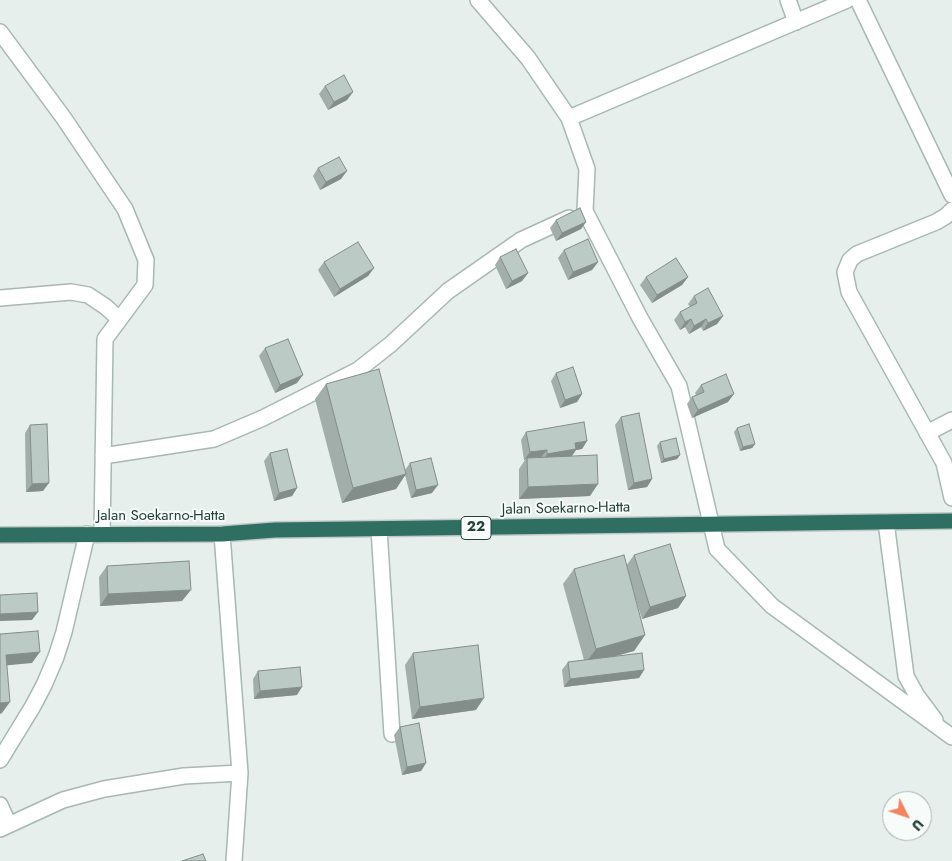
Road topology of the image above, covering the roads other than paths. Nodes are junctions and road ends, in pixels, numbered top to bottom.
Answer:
1 (478, 0) edge
2 (788, 0) edge
3 (847, 0) edge
4 (858, 0) edge
5 (796, 22) junction
6 (0, 32) edge
7 (569, 118) junction
8 (952, 195) edge
9 (585, 210) junction
10 (952, 210) edge
11 (0, 298) edge
12 (119, 319) junction
13 (952, 420) edge
14 (927, 433) junction
15 (103, 456) junction
16 (952, 498) edge
17 (886, 522) junction
18 (952, 522) edge
19 (711, 525) junction
20 (379, 529) junction
21 (94, 534) junction
22 (222, 534) junction
23 (0, 535) edge
24 (392, 734) dead end
25 (948, 734) edge
26 (7, 738) edge
27 (0, 760) edge
28 (240, 773) junction
29 (0, 805) edge
30 (4, 827) edge
31 (234, 861) edge

1 - 7 street
2 - 5 street
3 - 5 street
4 - 8 street
5 - 7 street
6 - 12 street
7 - 9 street
9 - 15 street
9 - 19 street
10 - 14 street
11 - 12 street
12 - 15 street
13 - 14 street
14 - 16 street
15 - 21 street
17 - 18 highway, Jalan Soekarno-Hatta / 22
17 - 19 highway, Jalan Soekarno-Hatta / 22
17 - 25 street
19 - 20 highway, Jalan Soekarno-Hatta / 22
19 - 25 street
20 - 22 highway, Jalan Soekarno-Hatta / 22
20 - 24 street
21 - 22 highway, Jalan Soekarno-Hatta / 22
21 - 23 highway, Jalan Soekarno-Hatta / 22
21 - 26 street
22 - 28 street
26 - 27 street
28 - 30 street
28 - 31 street
29 - 30 street

